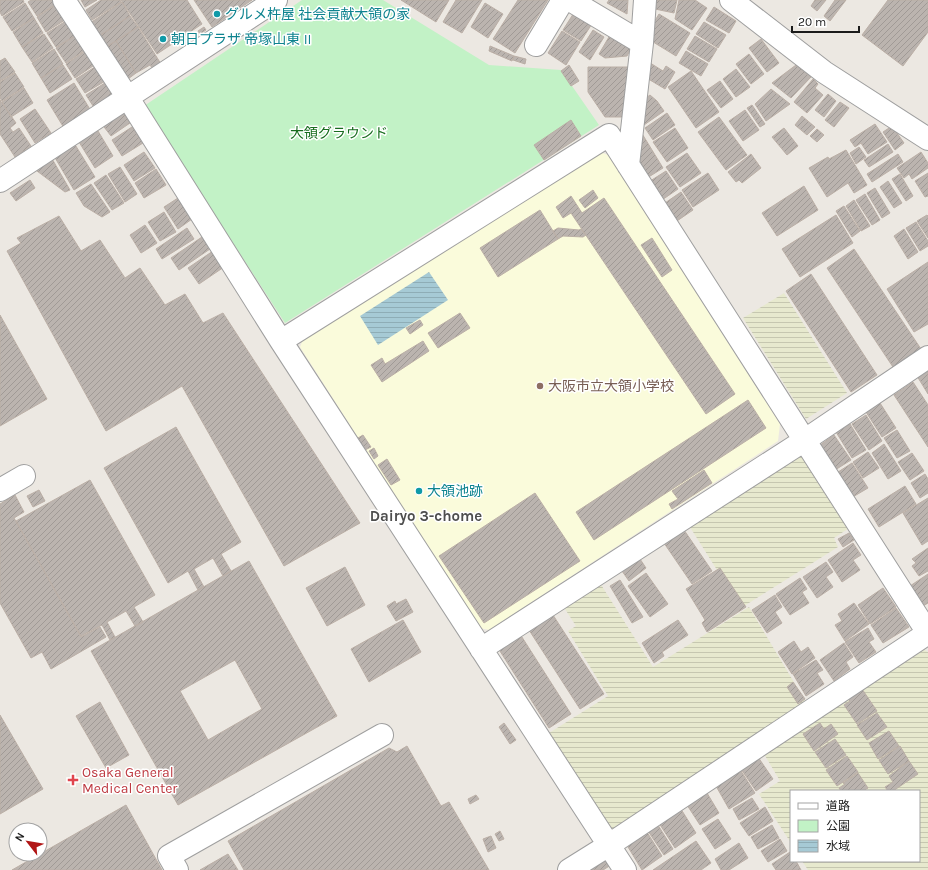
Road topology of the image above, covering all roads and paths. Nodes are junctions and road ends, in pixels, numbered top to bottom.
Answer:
1 (64, 0) edge
2 (276, 0) edge
3 (563, 0) edge
4 (570, 0) edge
5 (645, 0) edge
6 (731, 0) edge
7 (642, 43) junction
8 (536, 45) dead end
9 (128, 98) junction
10 (928, 140) edge
11 (628, 165) junction
12 (0, 181) edge
13 (281, 341) junction
14 (928, 357) edge
15 (805, 440) junction
16 (24, 476) dead end
17 (0, 490) edge
18 (928, 633) edge
19 (481, 649) junction
20 (382, 735) dead end
21 (608, 845) junction
22 (177, 870) edge
23 (569, 870) edge
24 (625, 870) edge

1 - 9 street
2 - 9 street
3 - 8 street
4 - 7 street
5 - 7 street
6 - 10 street
7 - 11 street
9 - 12 street
9 - 13 street
11 - 13 street
11 - 15 street
13 - 19 street
14 - 15 street
15 - 18 street
15 - 19 street
16 - 17 street
18 - 21 street
19 - 21 street
20 - 22 street
21 - 23 street
21 - 24 street

